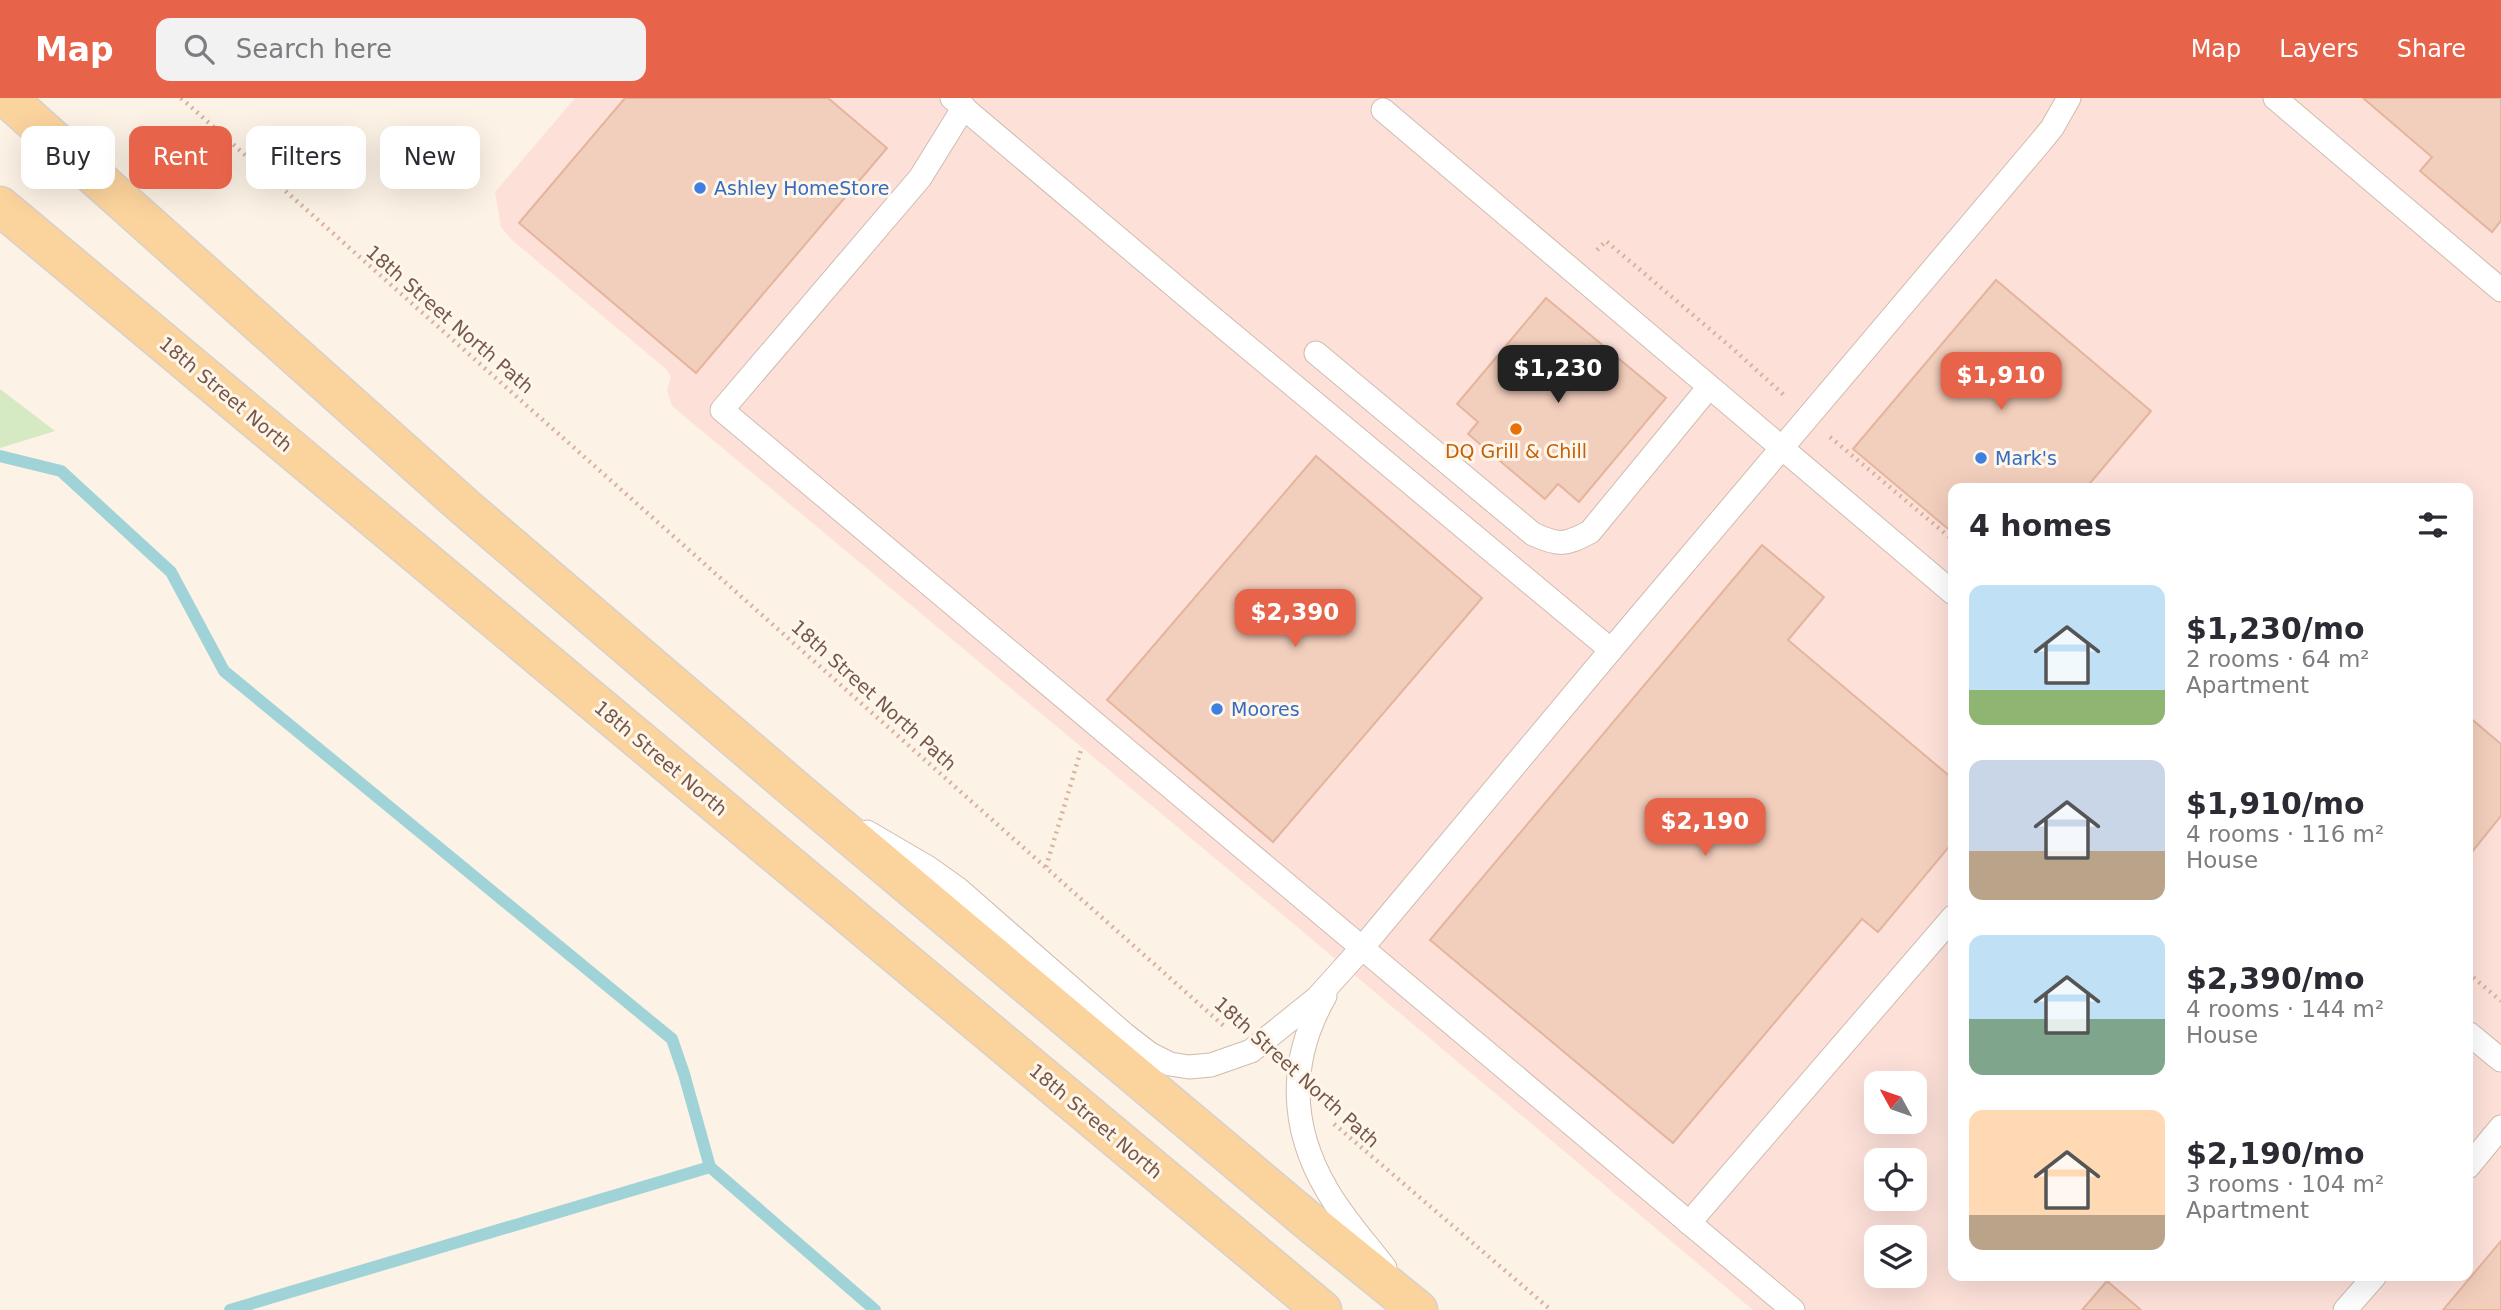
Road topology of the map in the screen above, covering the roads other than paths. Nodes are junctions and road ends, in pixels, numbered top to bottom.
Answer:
1 (7, 98) edge
2 (2069, 98) edge
3 (2275, 98) edge
4 (958, 103) edge
5 (1383, 110) dead end
6 (0, 206) edge
7 (2501, 290) edge
8 (1316, 353) dead end
9 (1709, 387) junction
10 (1782, 449) junction
11 (1948, 589) edge
12 (1611, 650) junction
13 (798, 792) junction
14 (1948, 923) edge
15 (1362, 948) junction
16 (1332, 983) junction
17 (2473, 1037) edge
18 (1150, 1054) junction
19 (2501, 1060) edge
20 (2501, 1127) edge
21 (1206, 1136) junction
22 (2473, 1161) edge
23 (1689, 1223) junction
24 (2371, 1281) edge
25 (1322, 1310) edge
26 (1420, 1310) edge
27 (1793, 1310) edge
28 (2345, 1310) edge

1 - 13 main road
2 - 10 lane
3 - 7 lane
4 - 12 lane
4 - 15 lane
5 - 9 lane
6 - 25 main road, 18th Street North
8 - 9 lane
9 - 10 lane
10 - 11 lane
10 - 12 lane
12 - 15 lane
13 - 18 lane
13 - 21 main road
14 - 23 lane
15 - 16 lane
15 - 23 lane
16 - 18 lane
16 - 26 lane
17 - 19 lane
18 - 21 lane
20 - 22 lane
21 - 26 main road
23 - 27 lane
24 - 28 lane

